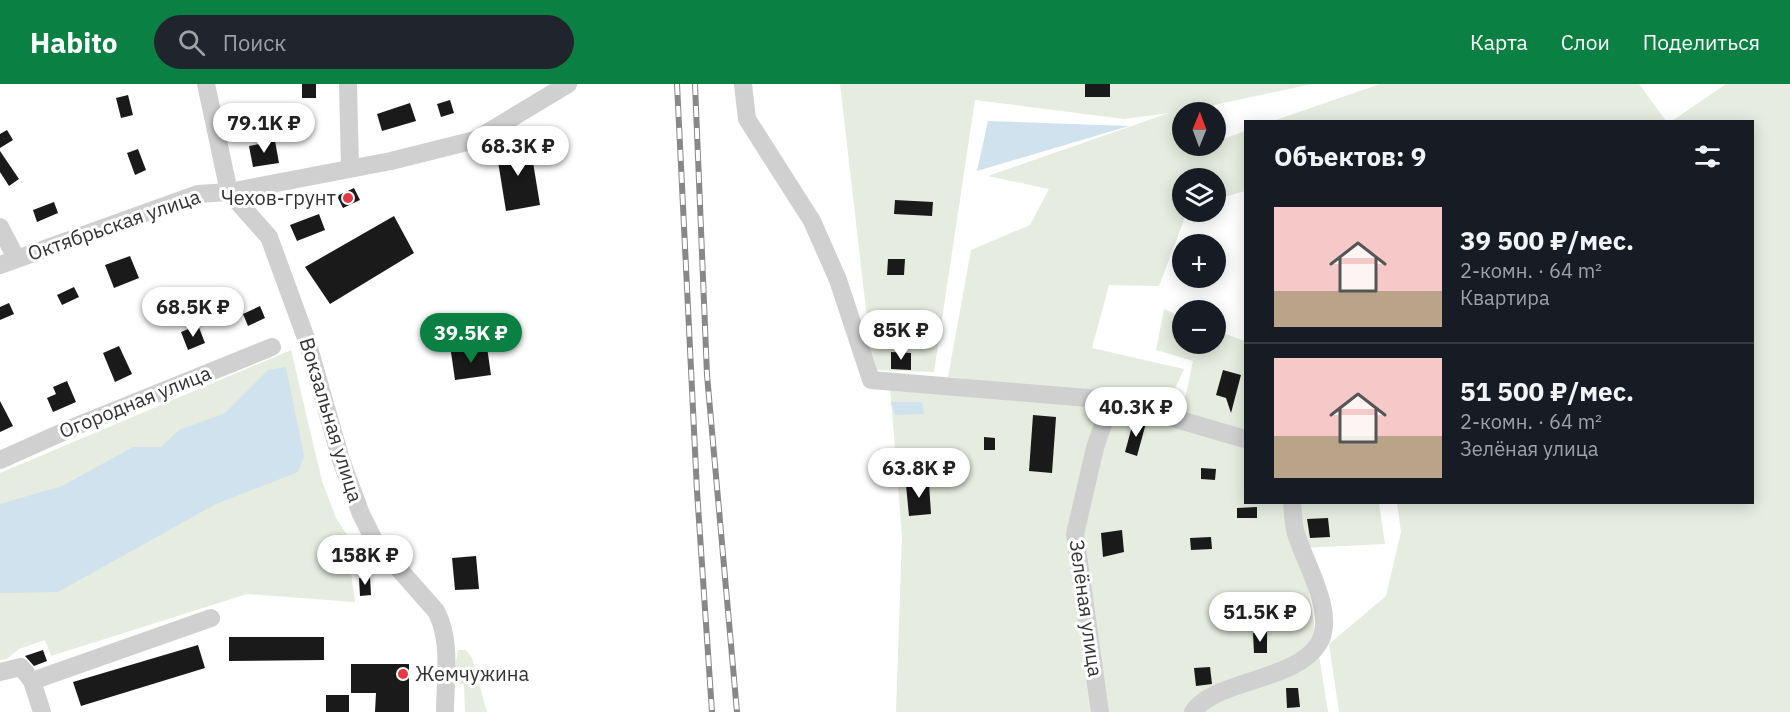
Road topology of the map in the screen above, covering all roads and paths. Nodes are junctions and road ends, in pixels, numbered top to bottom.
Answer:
1 (206, 84) edge
2 (348, 84) edge
3 (568, 84) edge
4 (743, 84) edge
5 (350, 167) junction
6 (229, 192) junction
7 (0, 227) edge
8 (8, 262) edge
9 (272, 347) dead end
10 (1112, 400) junction
11 (1244, 439) edge
12 (0, 460) edge
13 (1292, 504) edge
14 (211, 618) dead end
15 (0, 672) edge
16 (32, 681) junction
17 (42, 712) edge
18 (445, 712) edge
19 (1100, 712) edge
20 (1190, 712) edge

1 - 6 street
2 - 5 street
3 - 5 street, Октябрьская улица
4 - 10 street
5 - 6 street, Октябрьская улица
6 - 8 street, Октябрьская улица
6 - 18 street, Вокзальная улица
7 - 8 street
9 - 12 street, Огородная улица
10 - 11 street
10 - 19 street, Зелёная улица
13 - 20 street
14 - 16 street
15 - 16 street
16 - 17 street

